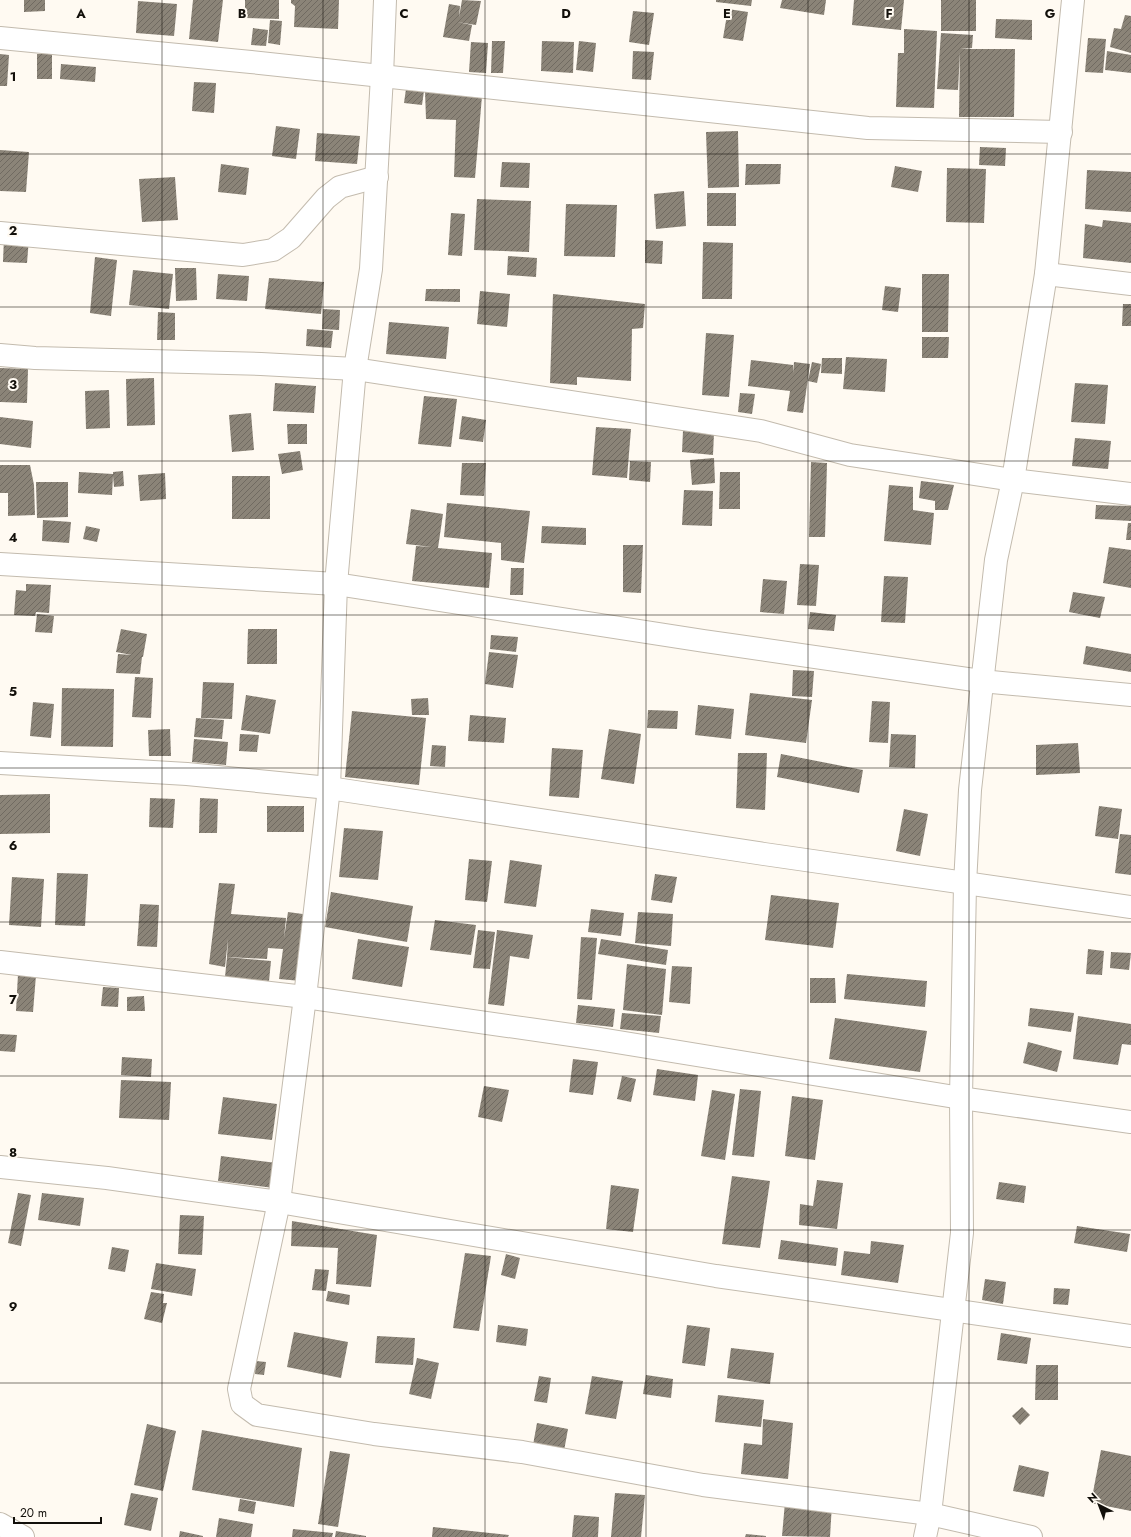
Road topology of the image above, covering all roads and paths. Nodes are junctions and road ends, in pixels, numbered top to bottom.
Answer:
1 (385, 0) edge
2 (1073, 0) edge
3 (0, 38) edge
4 (382, 76) junction
5 (1061, 132) junction
6 (377, 177) junction
7 (0, 233) edge
8 (1046, 274) junction
9 (1131, 284) edge
10 (0, 355) edge
11 (355, 369) junction
12 (1013, 480) junction
13 (1131, 494) edge
14 (0, 564) edge
15 (336, 584) junction
16 (981, 681) junction
17 (1131, 695) edge
18 (0, 763) edge
19 (329, 788) junction
20 (965, 884) junction
21 (1131, 907) edge
22 (0, 962) edge
23 (306, 997) junction
24 (961, 1098) junction
25 (1131, 1122) edge
26 (0, 1166) edge
27 (279, 1202) junction
28 (954, 1311) junction
29 (1131, 1336) edge
30 (930, 1514) junction
31 (0, 1524) edge
32 (23, 1537) edge
33 (925, 1537) edge
34 (1031, 1537) edge

1 - 4 street
2 - 5 street
3 - 4 street
4 - 5 street
4 - 6 street
5 - 8 street
6 - 7 street
6 - 11 street
8 - 9 street
8 - 12 street
10 - 11 street
11 - 12 street
11 - 15 street
12 - 13 street
12 - 16 street
14 - 15 street
15 - 16 street
15 - 19 street
16 - 17 street
16 - 20 street
18 - 19 street
19 - 20 street
19 - 23 street
20 - 21 street
20 - 24 street
22 - 23 street
23 - 24 street
23 - 27 street
24 - 25 street
24 - 28 street
26 - 27 street
27 - 28 street
27 - 30 street
28 - 29 street
28 - 30 street
30 - 33 street
30 - 34 street
31 - 32 street

